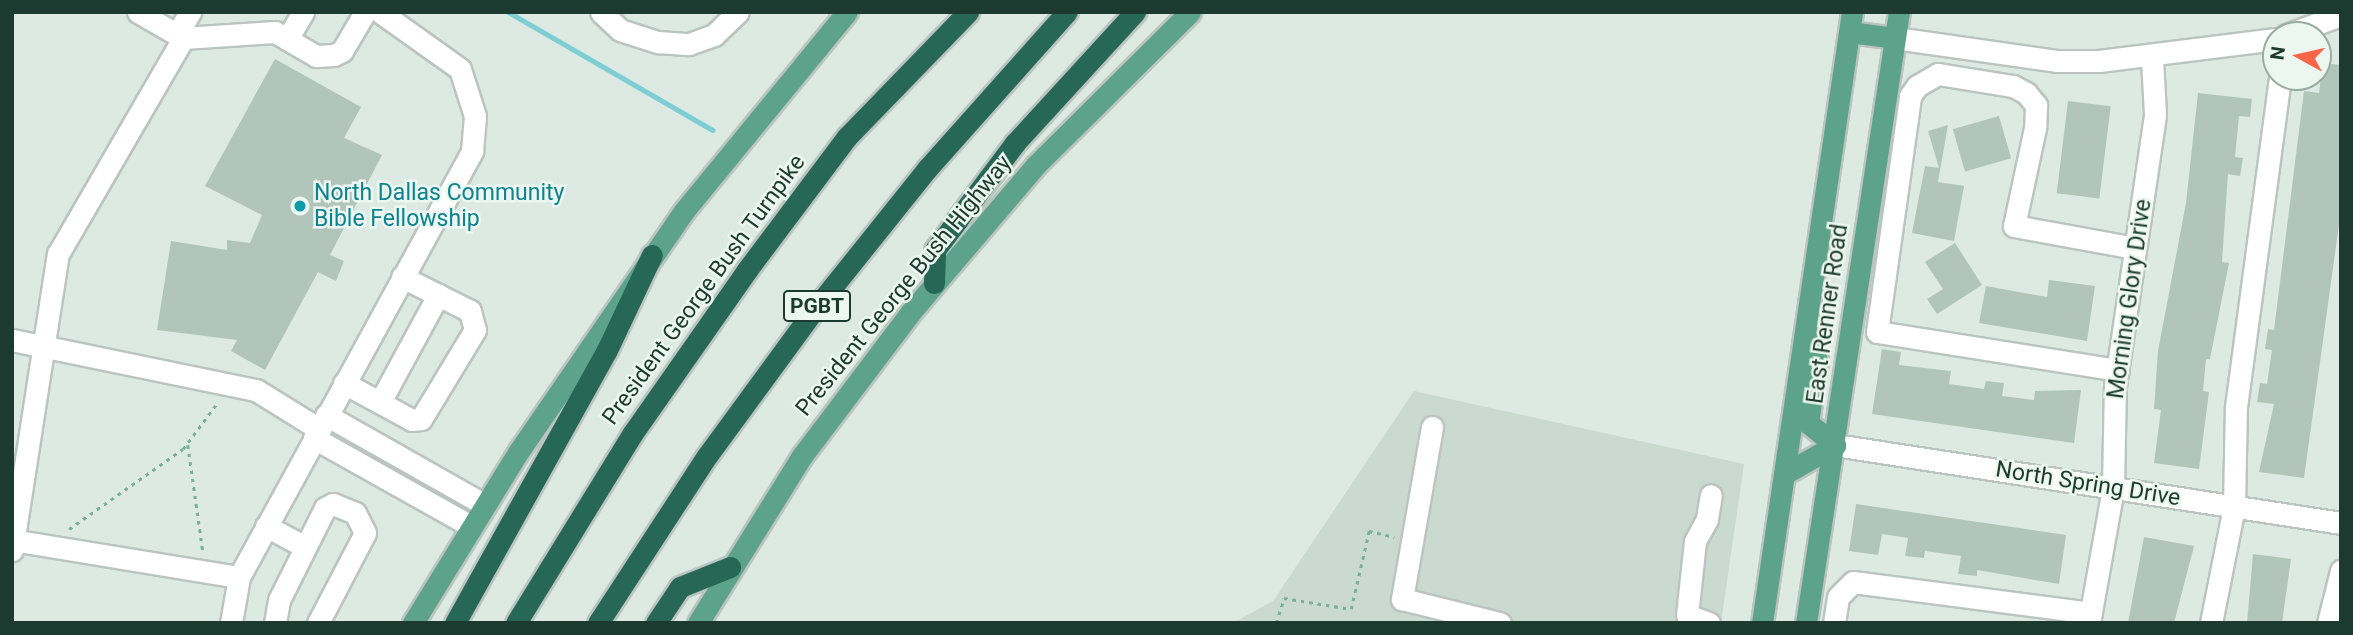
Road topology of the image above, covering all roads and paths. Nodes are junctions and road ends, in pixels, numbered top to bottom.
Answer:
1 (138, 12) edge
2 (190, 12) edge
3 (250, 12) edge
4 (303, 12) edge
5 (365, 12) edge
6 (380, 12) edge
7 (601, 12) edge
8 (738, 12) edge
9 (847, 12) edge
10 (968, 12) edge
11 (1067, 12) edge
12 (1135, 12) edge
13 (1190, 12) edge
14 (1899, 12) edge
15 (1850, 22) edge
16 (238, 33) junction
17 (180, 36) junction
18 (1895, 38) junction
19 (287, 39) junction
20 (2262, 41) edge
21 (2152, 58) junction
22 (2278, 91) edge
23 (2136, 248) junction
24 (652, 255) junction
25 (402, 278) junction
26 (934, 283) junction
27 (438, 296) junction
28 (1805, 328) junction
29 (12, 341) edge
30 (41, 346) junction
31 (2118, 370) junction
32 (344, 383) junction
33 (220, 400) dead end
34 (380, 402) junction
35 (320, 427) junction
36 (1432, 427) dead end
37 (1835, 445) junction
38 (185, 450) junction
39 (1784, 474) junction
40 (2113, 488) junction
41 (1711, 495) dead end
42 (485, 505) junction
43 (2234, 507) junction
44 (2341, 523) edge
45 (266, 526) junction
46 (471, 526) junction
47 (65, 531) dead end
48 (1412, 541) junction
49 (13, 543) edge
50 (305, 547) junction
51 (204, 562) dead end
52 (730, 567) junction
53 (2341, 571) edge
54 (239, 576) junction
55 (2090, 618) edge
56 (231, 623) edge
57 (275, 623) edge
58 (318, 623) edge
59 (413, 623) edge
60 (456, 623) edge
61 (516, 623) edge
62 (598, 623) edge
63 (656, 623) edge
64 (698, 623) edge
65 (1276, 623) edge
66 (1500, 623) edge
67 (1709, 623) edge
68 (1762, 623) edge
69 (1806, 623) edge
70 (1835, 623) edge
71 (2211, 623) edge
72 (2328, 623) edge

1 - 17 street
2 - 17 street
3 - 16 street
4 - 19 street
5 - 19 street
6 - 25 street
7 - 8 street
9 - 24 main road
10 - 61 highway, President George Bush Turnpike
11 - 62 highway, PGBT
12 - 26 highway
13 - 26 main road, President George Bush Highway
14 - 18 main road, East Renner Road
15 - 18 main road
15 - 28 main road, East Renner Road
16 - 17 street
16 - 19 street
17 - 30 street
18 - 21 street
18 - 37 main road, East Renner Road
20 - 21 street
21 - 23 street, Morning Glory Drive
22 - 43 street
23 - 31 street, Morning Glory Drive
23 - 31 street
24 - 42 main road
24 - 60 highway
25 - 27 street
25 - 32 street
26 - 52 main road, President George Bush Highway
27 - 34 street
27 - 34 street
28 - 37 main road
28 - 39 main road, East Renner Road
29 - 30 street
30 - 35 street
30 - 49 street
31 - 40 street, Morning Glory Drive
32 - 34 street
32 - 35 street
33 - 38 path
35 - 42 street
35 - 45 street
35 - 46 street
36 - 48 street
37 - 39 main road
37 - 40 street, North Spring Drive
37 - 69 main road, East Renner Road
38 - 47 path
38 - 51 path
39 - 68 main road, East Renner Road
40 - 43 street, North Spring Drive
40 - 55 street, Morning Glory Drive
41 - 67 street
42 - 46 main road
43 - 44 street, North Spring Drive
43 - 71 street
45 - 50 street
45 - 54 street
46 - 59 main road
48 - 65 path
48 - 66 street
49 - 54 street
50 - 57 street
50 - 58 street
52 - 63 highway
52 - 64 main road, President George Bush Highway
53 - 72 street
54 - 56 street
55 - 70 street

